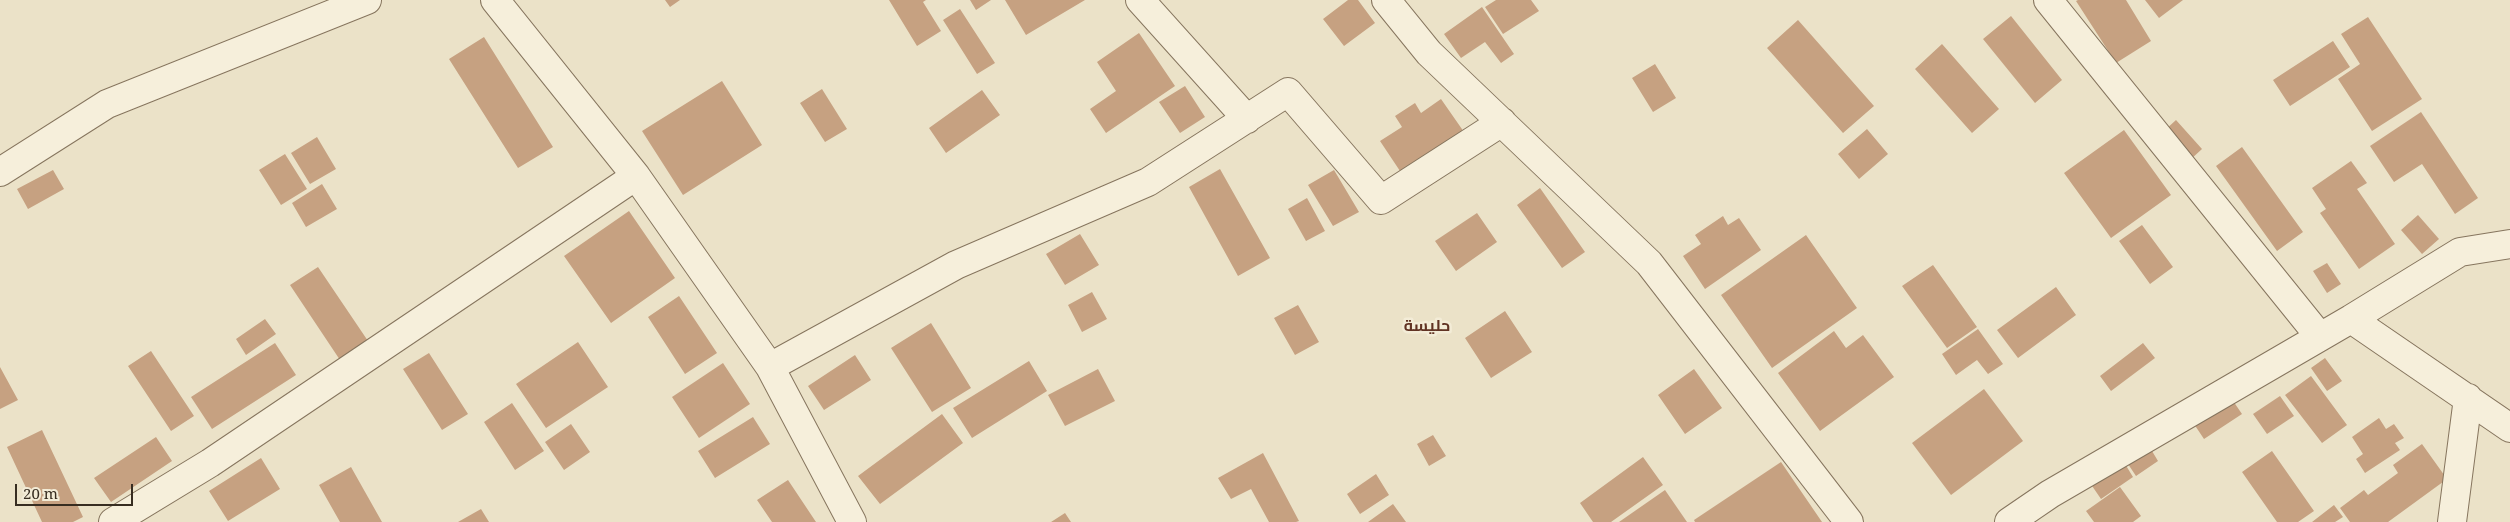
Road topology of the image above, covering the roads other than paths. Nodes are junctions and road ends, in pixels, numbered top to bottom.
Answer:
1 (367, 0) edge
2 (495, 0) edge
3 (1140, 0) edge
4 (1386, 0) edge
5 (2048, 0) edge
6 (1247, 119) junction
7 (1502, 122) junction
8 (0, 172) edge
9 (636, 176) junction
10 (2510, 244) edge
11 (2351, 319) junction
12 (2320, 337) junction
13 (770, 366) junction
14 (2468, 398) junction
15 (2510, 428) edge
16 (113, 522) edge
17 (852, 522) edge
18 (1849, 522) edge
19 (2009, 522) edge
20 (2452, 522) edge

1 - 8 street
2 - 9 street
3 - 6 street
4 - 7 street
5 - 12 street
6 - 7 street
6 - 13 street
7 - 18 street
9 - 13 street
9 - 16 street
10 - 11 street
11 - 12 street
11 - 14 street
12 - 19 street
13 - 17 street
14 - 15 street
14 - 20 street

